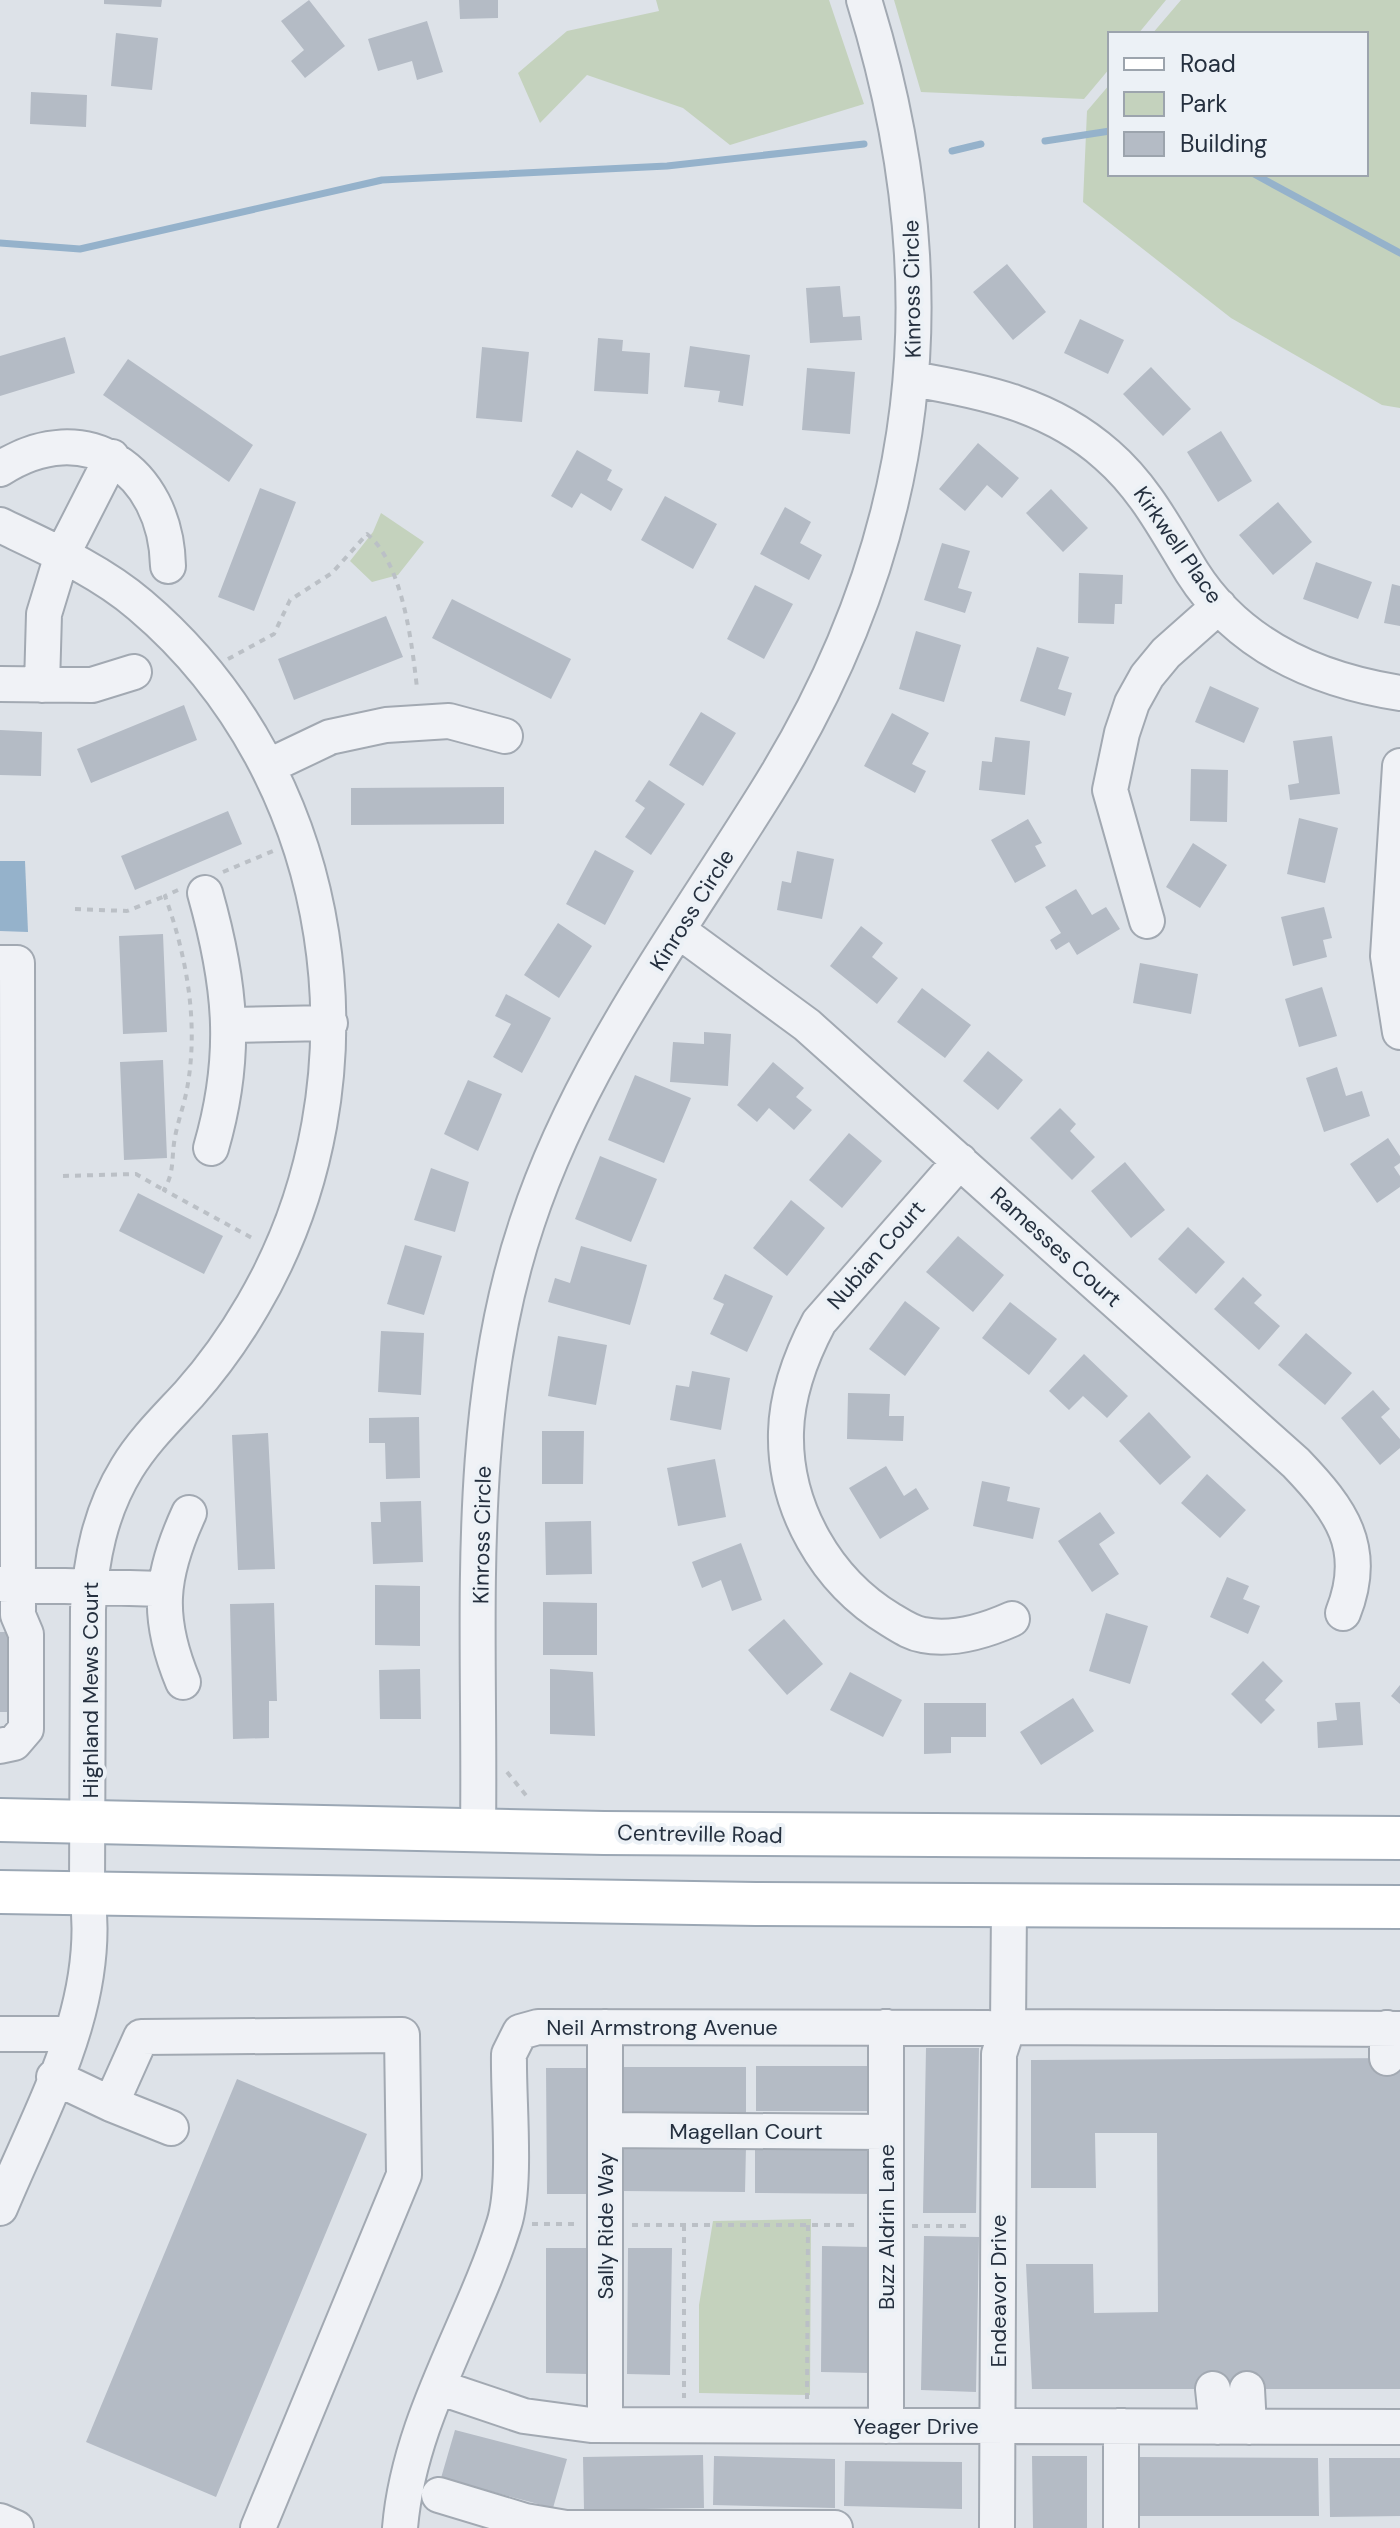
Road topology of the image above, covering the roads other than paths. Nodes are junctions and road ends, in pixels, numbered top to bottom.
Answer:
1 (864, 0) edge
2 (912, 379) junction
3 (112, 457) junction
4 (0, 469) edge
5 (0, 525) edge
6 (62, 555) junction
7 (168, 566) dead end
8 (1219, 606) junction
9 (134, 672) dead end
10 (0, 684) edge
11 (42, 685) junction
12 (1400, 693) edge
13 (505, 736) dead end
14 (269, 766) junction
15 (1400, 766) edge
16 (205, 884) road end
17 (1147, 921) dead end
18 (679, 931) junction
19 (0, 963) edge
20 (330, 1023) junction
21 (231, 1025) junction
22 (1400, 1032) edge
23 (211, 1148) dead end
24 (960, 1161) junction
25 (9, 1222) edge
26 (9, 1404) edge
27 (189, 1513) dead end
28 (9, 1584) edge
29 (89, 1584) junction
30 (162, 1589) junction
31 (1343, 1613) dead end
32 (1012, 1619) dead end
33 (183, 1682) dead end
34 (0, 1746) edge
35 (0, 1820) edge
36 (90, 1822) junction
37 (478, 1830) junction
38 (1400, 1838) edge
39 (0, 1892) edge
40 (87, 1892) junction
41 (999, 1907) junction
42 (1400, 1907) edge
43 (605, 2027) junction
44 (886, 2027) junction
45 (0, 2034) edge
46 (72, 2034) junction
47 (998, 2036) junction
48 (1391, 2038) edge
49 (54, 2077) junction
50 (111, 2104) junction
51 (171, 2128) dead end
52 (605, 2130) junction
53 (886, 2132) junction
54 (0, 2208) edge
55 (438, 2387) junction
56 (1213, 2389) dead end
57 (1247, 2389) dead end
58 (605, 2425) junction
59 (886, 2426) junction
60 (997, 2426) junction
61 (1121, 2426) junction
62 (1233, 2427) junction
63 (1400, 2427) edge
64 (439, 2495) dead end
65 (488, 2519) edge
66 (0, 2521) edge
67 (794, 2527) edge
68 (16, 2528) edge
69 (258, 2528) edge
70 (400, 2528) edge
71 (835, 2528) edge
72 (997, 2528) edge
73 (1121, 2528) edge

1 - 2 street, Kinross Circle
2 - 8 street, Kirkwell Place
2 - 18 street, Kinross Circle
3 - 4 street
3 - 6 street
3 - 7 street
5 - 6 street, Highland Mews Court
6 - 11 street
6 - 14 street, Highland Mews Court
8 - 12 street, Kirkwell Place
8 - 17 street
9 - 11 street
10 - 11 street
13 - 14 street
14 - 20 street, Highland Mews Court
15 - 22 street
16 - 21 street
18 - 24 street, Ramesses Court
18 - 37 street, Kinross Circle
19 - 25 street
20 - 21 street
20 - 29 street, Highland Mews Court
21 - 23 street
24 - 31 street, Ramesses Court
24 - 32 street, Nubian Court
25 - 26 street
26 - 28 street
27 - 30 street
28 - 29 street
28 - 34 street
29 - 30 street
29 - 36 street, Highland Mews Court
30 - 33 street
35 - 36 main road, Centreville Road
36 - 37 main road, Centreville Road
36 - 40 street, Highland Mews Court
37 - 38 main road, Centreville Road
39 - 40 main road
40 - 41 main road
40 - 46 street, Highland Mews Court
41 - 42 main road
41 - 47 street, Endeavor Drive
43 - 44 street, Neil Armstrong Avenue
43 - 52 street, Sally Ride Way
43 - 55 street, Neil Armstrong Avenue
44 - 47 street, Neil Armstrong Avenue
44 - 53 street, Buzz Aldrin Lane
45 - 46 street
46 - 49 street, Highland Mews Court
47 - 48 street, Neil Armstrong Avenue
47 - 60 street, Endeavor Drive
49 - 50 street
49 - 54 street, Highland Mews Court
50 - 51 street
50 - 69 street
52 - 53 street, Magellan Court
52 - 58 street, Sally Ride Way
53 - 59 street, Buzz Aldrin Lane
55 - 58 street, Yeager Drive
55 - 70 street, Neil Armstrong Avenue
56 - 62 street
57 - 62 street
58 - 59 street, Yeager Drive
59 - 60 street, Yeager Drive
60 - 61 street, Yeager Drive
60 - 72 street, Endeavor Drive
61 - 62 street, Yeager Drive
61 - 73 street
62 - 63 street, Yeager Drive
64 - 65 street
65 - 67 street
66 - 68 street
67 - 71 street

